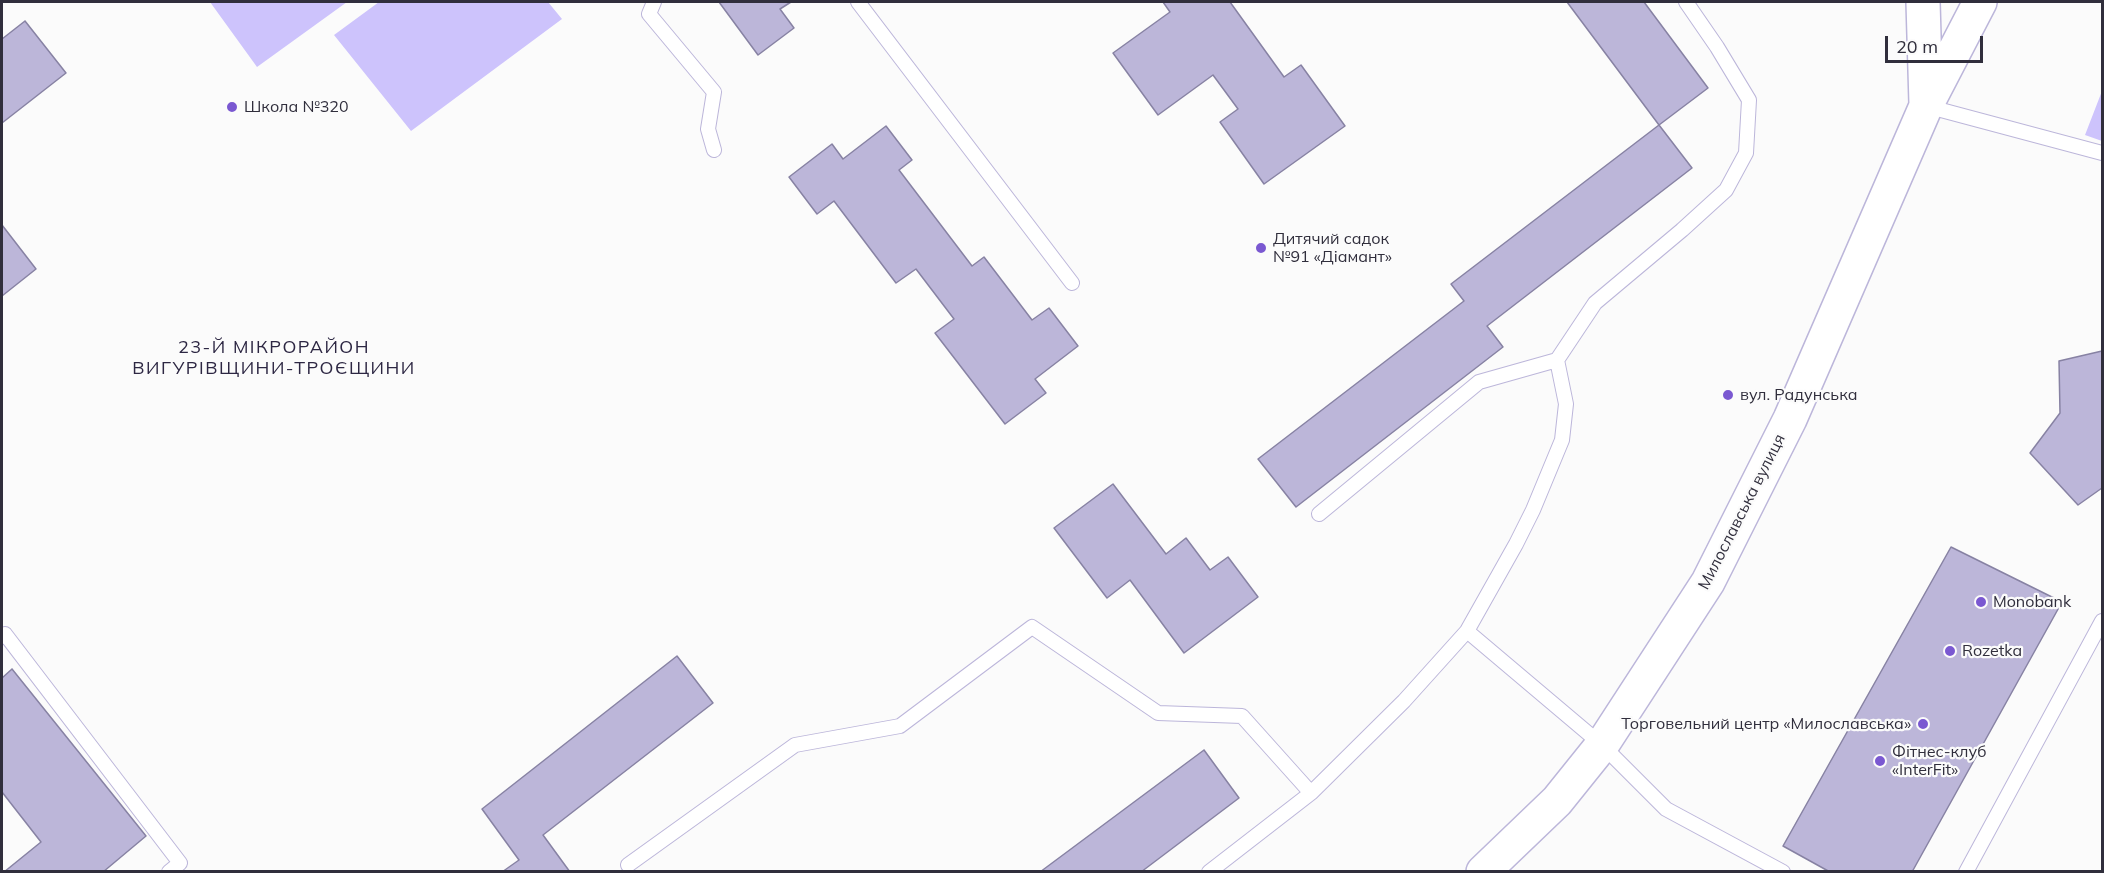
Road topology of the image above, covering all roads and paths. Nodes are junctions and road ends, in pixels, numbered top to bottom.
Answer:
1 (654, 2) edge
2 (858, 2) edge
3 (1686, 2) edge
4 (1923, 2) edge
5 (1980, 2) edge
6 (1926, 106) junction
7 (714, 150) dead end
8 (2103, 153) edge
9 (1072, 283) dead end
10 (1557, 360) junction
11 (1319, 514) dead end
12 (2103, 621) edge
13 (1467, 631) junction
14 (2, 637) edge
15 (1602, 745) junction
16 (1311, 793) junction
17 (628, 865) dead end
18 (169, 872) edge
19 (1209, 872) edge
20 (1484, 872) edge
21 (1784, 872) edge
22 (1966, 872) edge

1 - 7 lane
2 - 9 lane
3 - 10 lane
4 - 6 main road, Милославська вулиця
5 - 6 main road, Милославська вулиця
6 - 8 lane
6 - 15 main road, Милославська вулиця
10 - 11 lane
10 - 13 lane
12 - 22 lane
13 - 15 lane
13 - 16 lane
14 - 18 lane
15 - 20 main road, Милославська вулиця
15 - 21 lane
16 - 17 lane
16 - 19 lane

